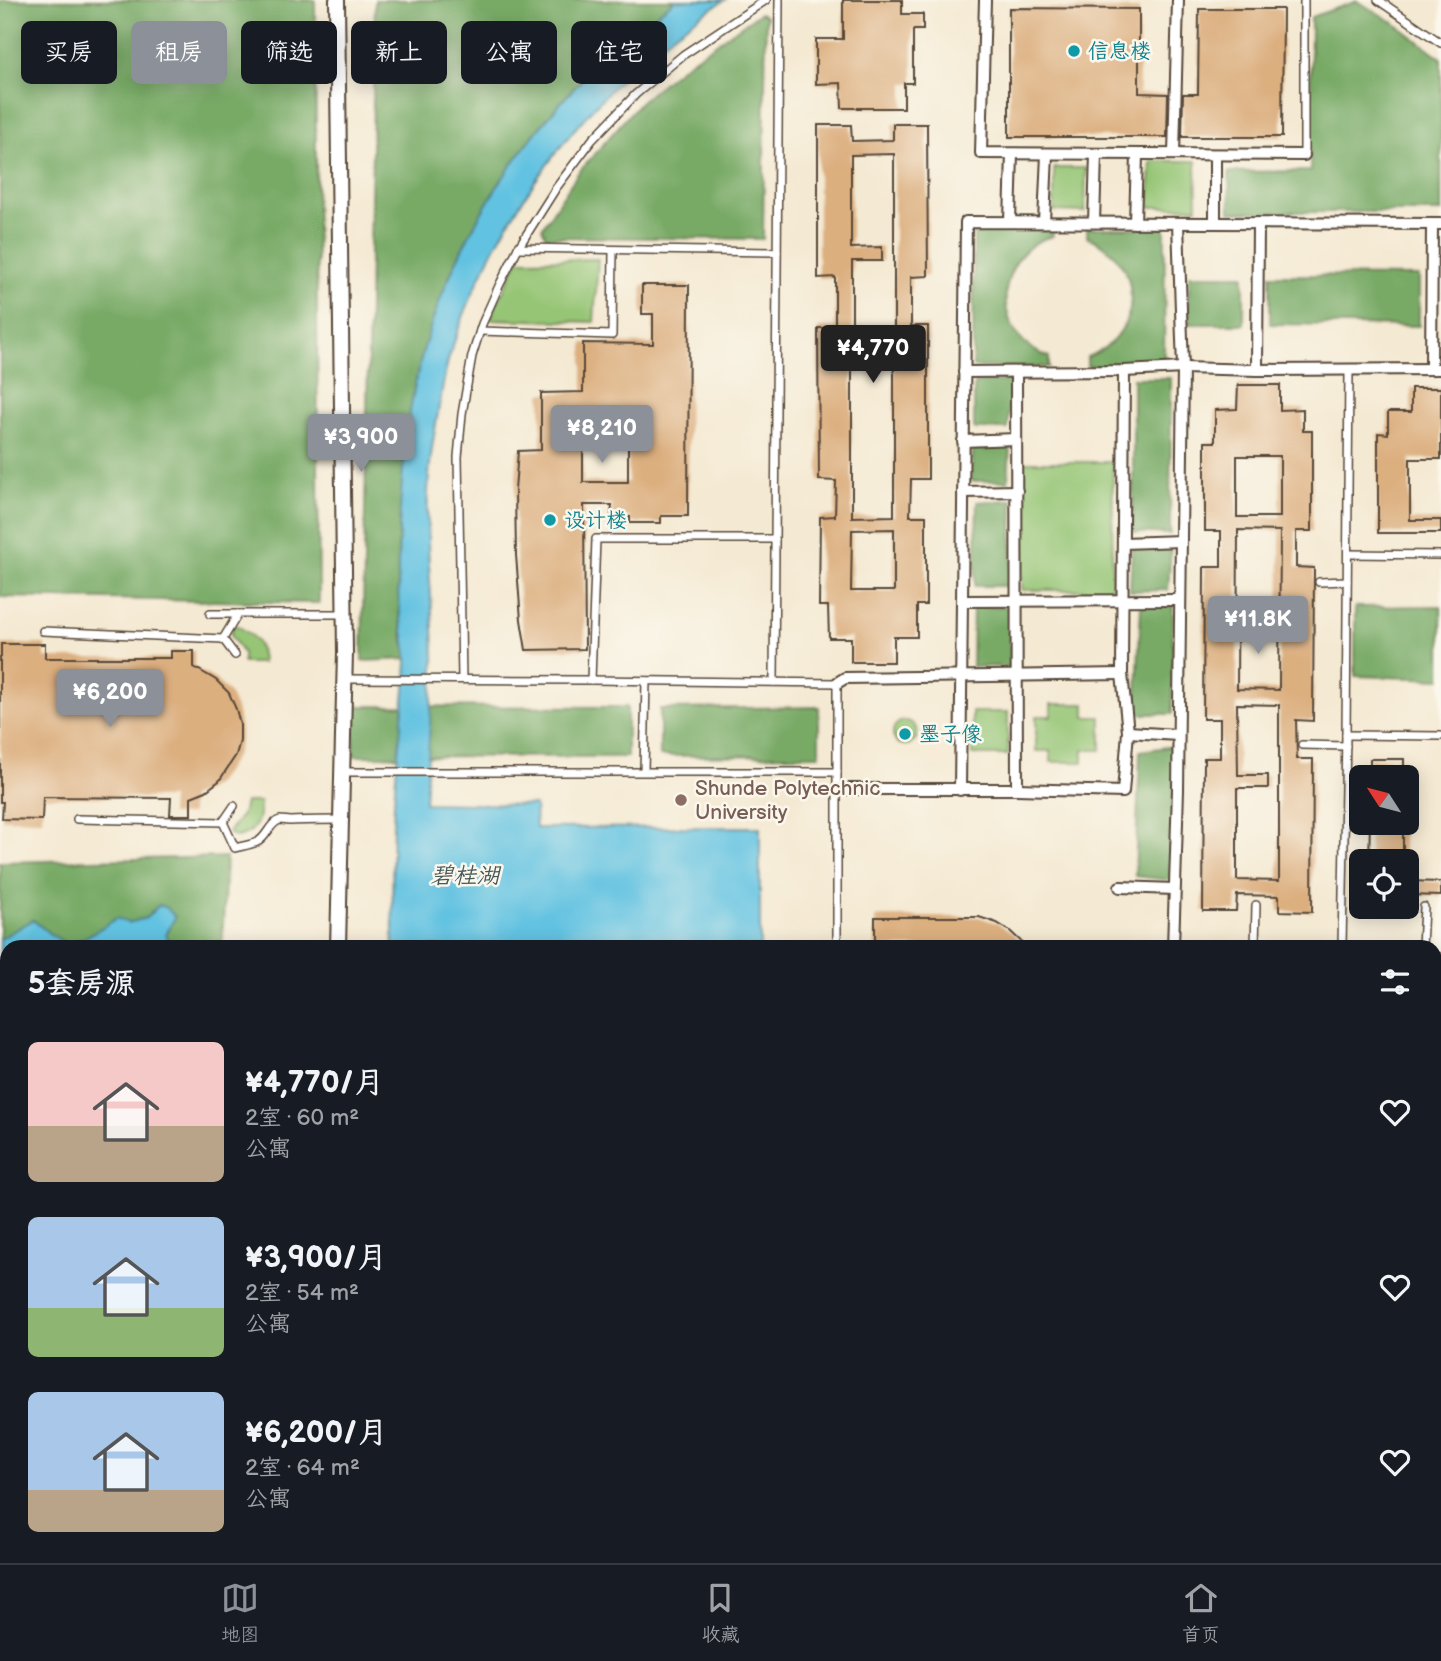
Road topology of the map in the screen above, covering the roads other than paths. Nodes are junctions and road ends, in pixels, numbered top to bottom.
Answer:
1 (338, 0) edge
2 (766, 0) edge
3 (779, 0) edge
4 (985, 0) edge
5 (1178, 0) edge
6 (1304, 0) edge
7 (1378, 0) edge
8 (1441, 43) edge
9 (1012, 154) junction
10 (1047, 154) junction
11 (1096, 154) junction
12 (1174, 154) junction
13 (1138, 155) junction
14 (1304, 155) joint
15 (1215, 156) junction
16 (1010, 222) junction
17 (1044, 222) junction
18 (1094, 222) junction
19 (1215, 222) junction
20 (1135, 223) junction
21 (1178, 223) junction
22 (1258, 223) junction
23 (1437, 224) edge
24 (518, 248) junction
25 (612, 250) junction
26 (777, 252) junction
27 (480, 331) junction
28 (1183, 369) junction
29 (1436, 369) edge
30 (1257, 370) junction
31 (1349, 370) junction
32 (1124, 371) junction
33 (964, 372) junction
34 (1016, 372) junction
35 (1016, 439) junction
36 (963, 441) junction
37 (1017, 491) junction
38 (963, 492) junction
39 (775, 539) junction
40 (1181, 541) junction
41 (1123, 543) junction
42 (1348, 554) junction
43 (1441, 555) edge
44 (1319, 582) dead end
45 (1347, 582) junction
46 (1123, 599) junction
47 (1180, 600) junction
48 (963, 601) junction
49 (1017, 601) junction
50 (210, 614) dead end
51 (238, 614) junction
52 (345, 614) junction
53 (43, 631) dead end
54 (223, 639) junction
55 (235, 655) dead end
56 (1017, 674) junction
57 (1122, 674) junction
58 (962, 675) junction
59 (345, 679) junction
60 (462, 679) junction
61 (591, 680) junction
62 (646, 681) junction
63 (774, 682) junction
64 (837, 684) junction
65 (1128, 732) junction
66 (1178, 735) junction
67 (1346, 735) junction
68 (1441, 736) edge
69 (1301, 745) dead end
70 (1346, 746) junction
71 (644, 771) junction
72 (342, 772) junction
73 (837, 772) junction
74 (838, 789) junction
75 (1017, 789) junction
76 (960, 790) junction
77 (234, 806) dead end
78 (77, 818) dead end
79 (342, 820) junction
80 (223, 821) junction
81 (1120, 887) dead end
82 (1174, 889) junction
83 (1256, 905) dead end
84 (1424, 906) dead end
85 (338, 940) edge
86 (837, 940) edge
87 (1173, 940) edge
88 (1255, 940) edge
89 (1342, 940) edge
90 (1422, 940) edge

1 - 52 street
2 - 24 lane
3 - 26 lane
4 - 9 street
5 - 12 street
6 - 14 lane
7 - 8 lane
9 - 10 street
9 - 16 street
10 - 11 street
10 - 17 street
11 - 13 street
11 - 18 street
12 - 13 street
12 - 15 street
13 - 20 street
14 - 15 street
15 - 19 street
16 - 17 street
16 - 33 street
17 - 18 street
18 - 20 street
19 - 21 street
19 - 22 street
20 - 21 street
21 - 28 street
22 - 23 street
22 - 30 street
23 - 29 street
24 - 25 lane
24 - 27 lane
25 - 26 lane
25 - 27 lane
26 - 39 lane
27 - 60 lane
28 - 30 street
28 - 32 street
28 - 40 street
29 - 31 street
30 - 31 street
31 - 42 lane
32 - 34 street
32 - 41 street
33 - 34 street
33 - 36 street
34 - 35 street
35 - 36 street
35 - 37 street
36 - 38 street
37 - 38 street
37 - 49 street
38 - 48 street
39 - 61 lane
39 - 63 lane
40 - 41 street
40 - 47 street
41 - 46 street
42 - 43 lane
42 - 45 lane
44 - 45 lane
45 - 67 lane
46 - 47 street
46 - 49 street
46 - 57 street
47 - 66 street
48 - 49 street
48 - 58 street
49 - 56 street
50 - 51 lane
51 - 52 lane
51 - 54 lane
52 - 59 street
53 - 54 lane
54 - 55 lane
56 - 57 street
56 - 58 street
56 - 75 street
57 - 65 street
58 - 64 street
58 - 76 street
59 - 60 lane
59 - 72 street
60 - 61 lane
61 - 62 lane
62 - 63 lane
62 - 71 lane
63 - 64 lane
64 - 73 lane
65 - 66 street
65 - 75 street
66 - 82 street
67 - 68 lane
67 - 70 lane
69 - 70 lane
70 - 89 lane
71 - 72 lane
71 - 73 lane
72 - 79 street
73 - 74 lane
74 - 76 street
74 - 86 lane
75 - 76 street
77 - 80 lane
78 - 80 lane
79 - 80 lane
79 - 85 street
81 - 82 street
82 - 87 street
83 - 88 lane
84 - 90 lane

